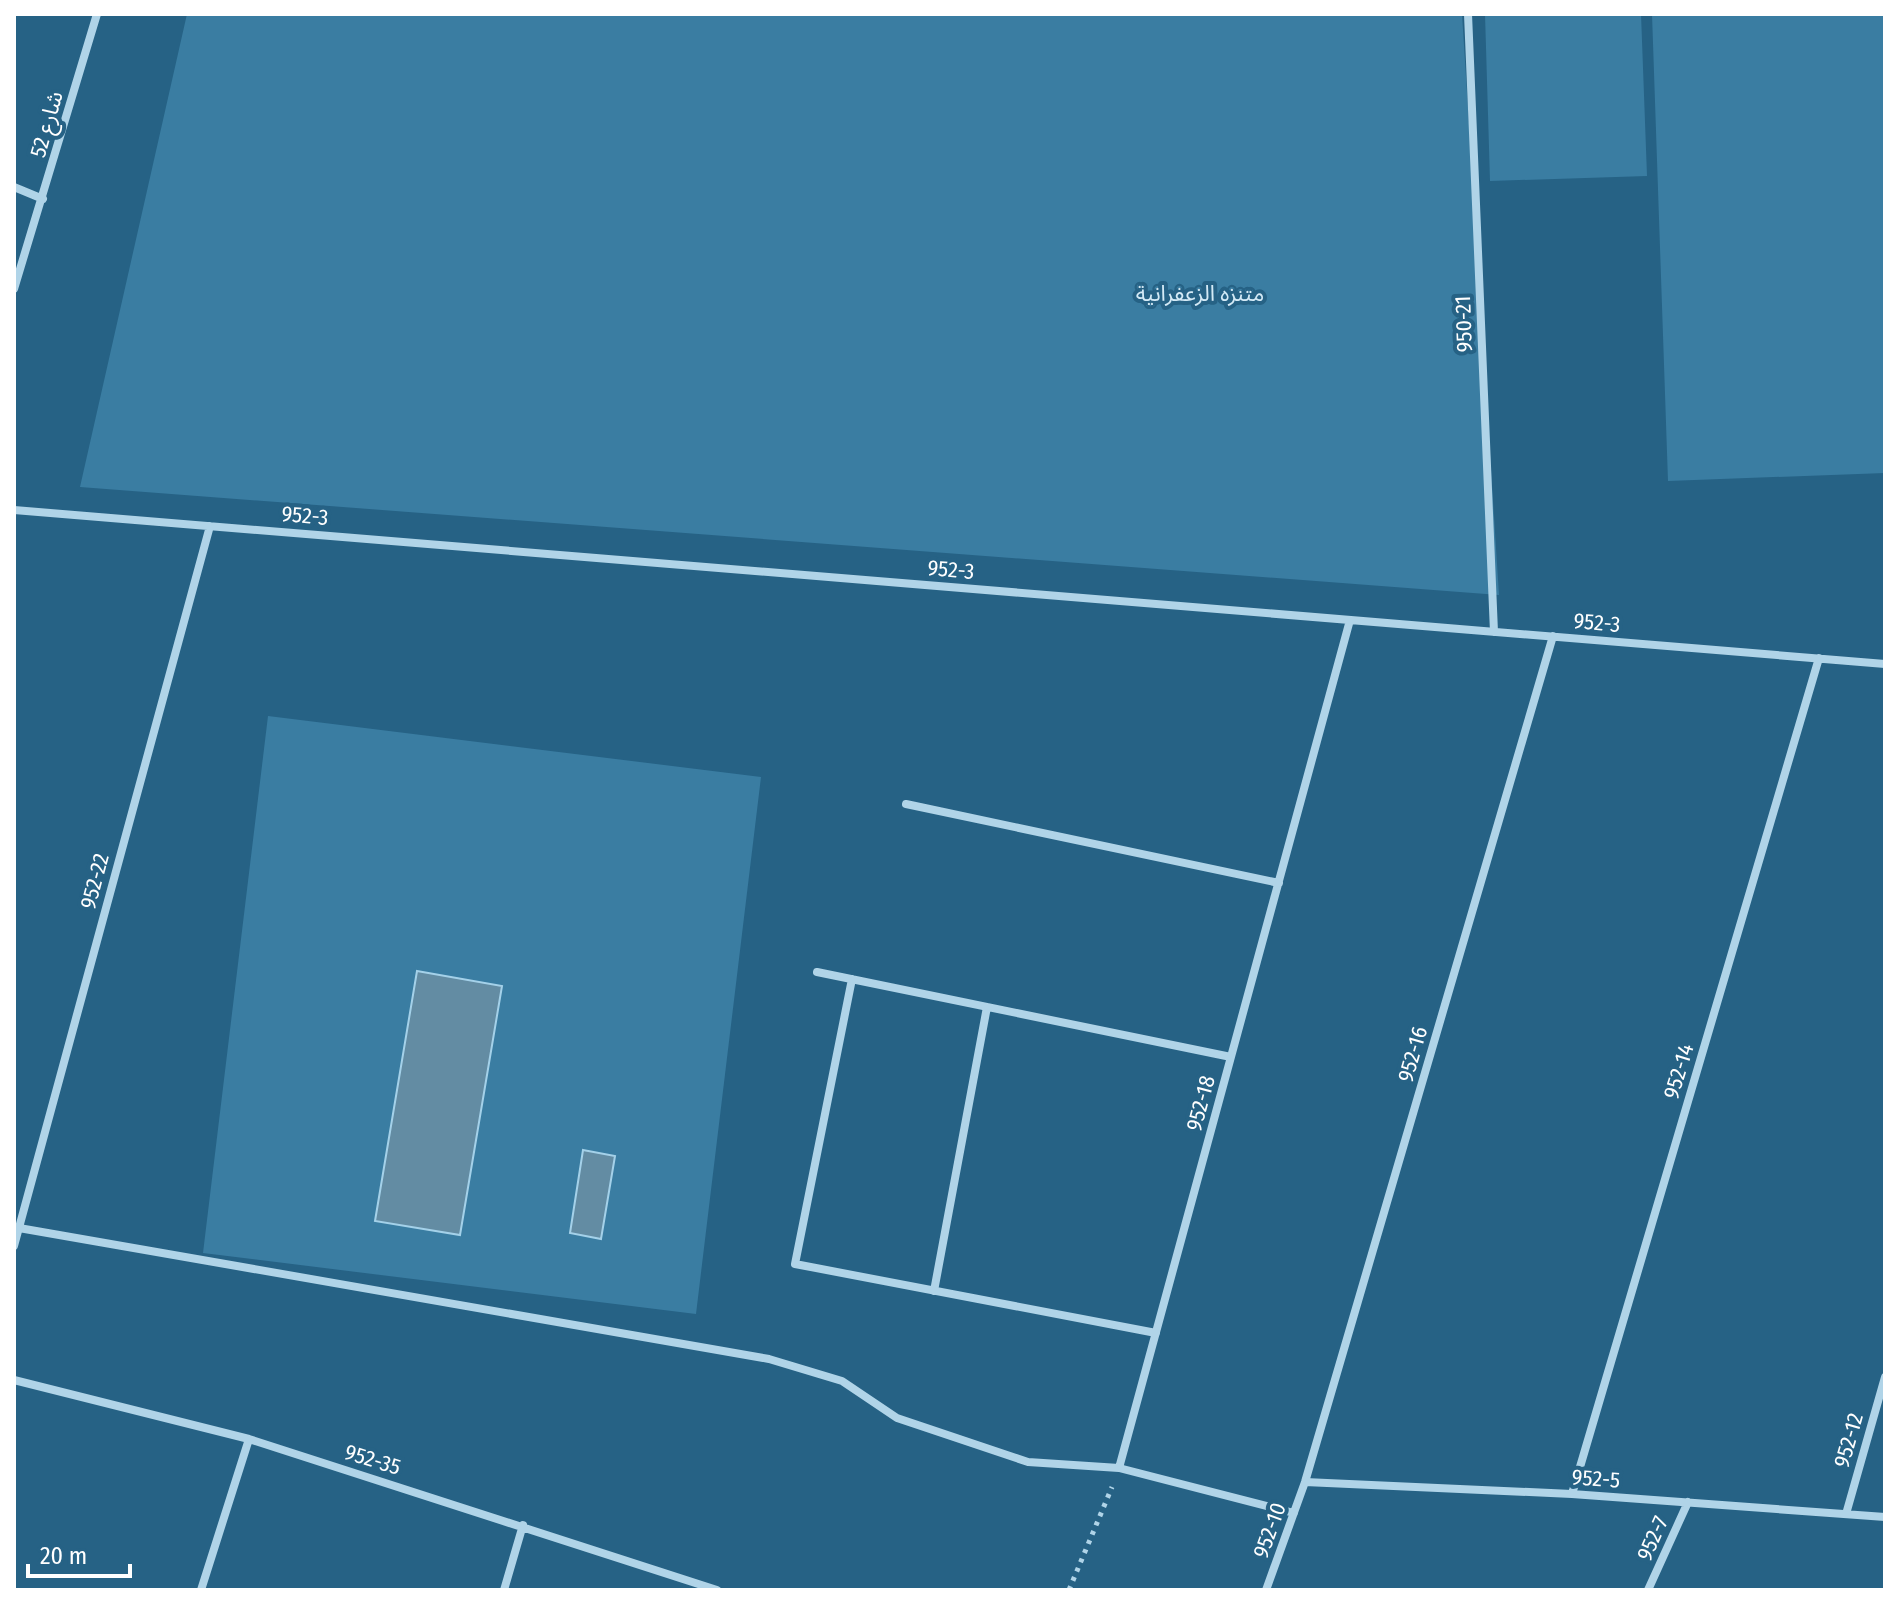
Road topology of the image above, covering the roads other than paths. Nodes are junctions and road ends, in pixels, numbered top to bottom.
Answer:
1 (97, 14) edge
2 (1468, 14) edge
3 (14, 187) edge
4 (43, 199) junction
5 (14, 289) edge
6 (14, 510) edge
7 (210, 526) junction
8 (1350, 620) junction
9 (1494, 632) junction
10 (1553, 636) junction
11 (1819, 658) junction
12 (1885, 664) edge
13 (906, 804) dead end
14 (1279, 883) junction
15 (817, 972) dead end
16 (852, 979) junction
17 (987, 1007) junction
18 (1231, 1057) junction
19 (19, 1228) junction
20 (14, 1246) edge
21 (934, 1291) junction
22 (1156, 1333) junction
23 (1885, 1377) edge
24 (14, 1380) edge
25 (249, 1439) junction
26 (1119, 1468) junction
27 (1305, 1482) junction
28 (1572, 1494) junction
29 (1688, 1502) junction
30 (1294, 1513) junction
31 (1846, 1514) junction
32 (1885, 1517) edge
33 (523, 1525) junction
34 (201, 1590) edge
35 (504, 1590) edge
36 (717, 1590) edge
37 (1266, 1590) edge
38 (1648, 1590) edge

1 - 4 street, شارع 52
2 - 9 street, 950-21
3 - 4 street
4 - 5 street, شارع 52
6 - 7 street, 952-3
7 - 8 street, 952-3
7 - 19 street, 952-22
8 - 9 street, 952-3
8 - 14 street, 952-18
9 - 10 street, 952-3
10 - 11 street, 952-3
10 - 27 street, 952-16
11 - 12 street, 952-3
11 - 28 street, 952-14
13 - 14 street
14 - 18 street, 952-18
15 - 16 street
16 - 17 street
16 - 21 street
17 - 18 street
17 - 21 street
18 - 22 street, 952-18
19 - 20 street, 952-22
19 - 26 street
21 - 22 street
22 - 26 street, 952-18
23 - 31 street, 952-12
24 - 25 street, 952-35
25 - 33 street, 952-35
25 - 34 street
26 - 30 street
27 - 28 street, 952-5
27 - 30 street, 952-10
28 - 29 street, 952-5
29 - 31 street, 952-5
29 - 38 street, 952-7
30 - 37 street, 952-10
31 - 32 street, 952-5
33 - 35 street
33 - 36 street, 952-35

